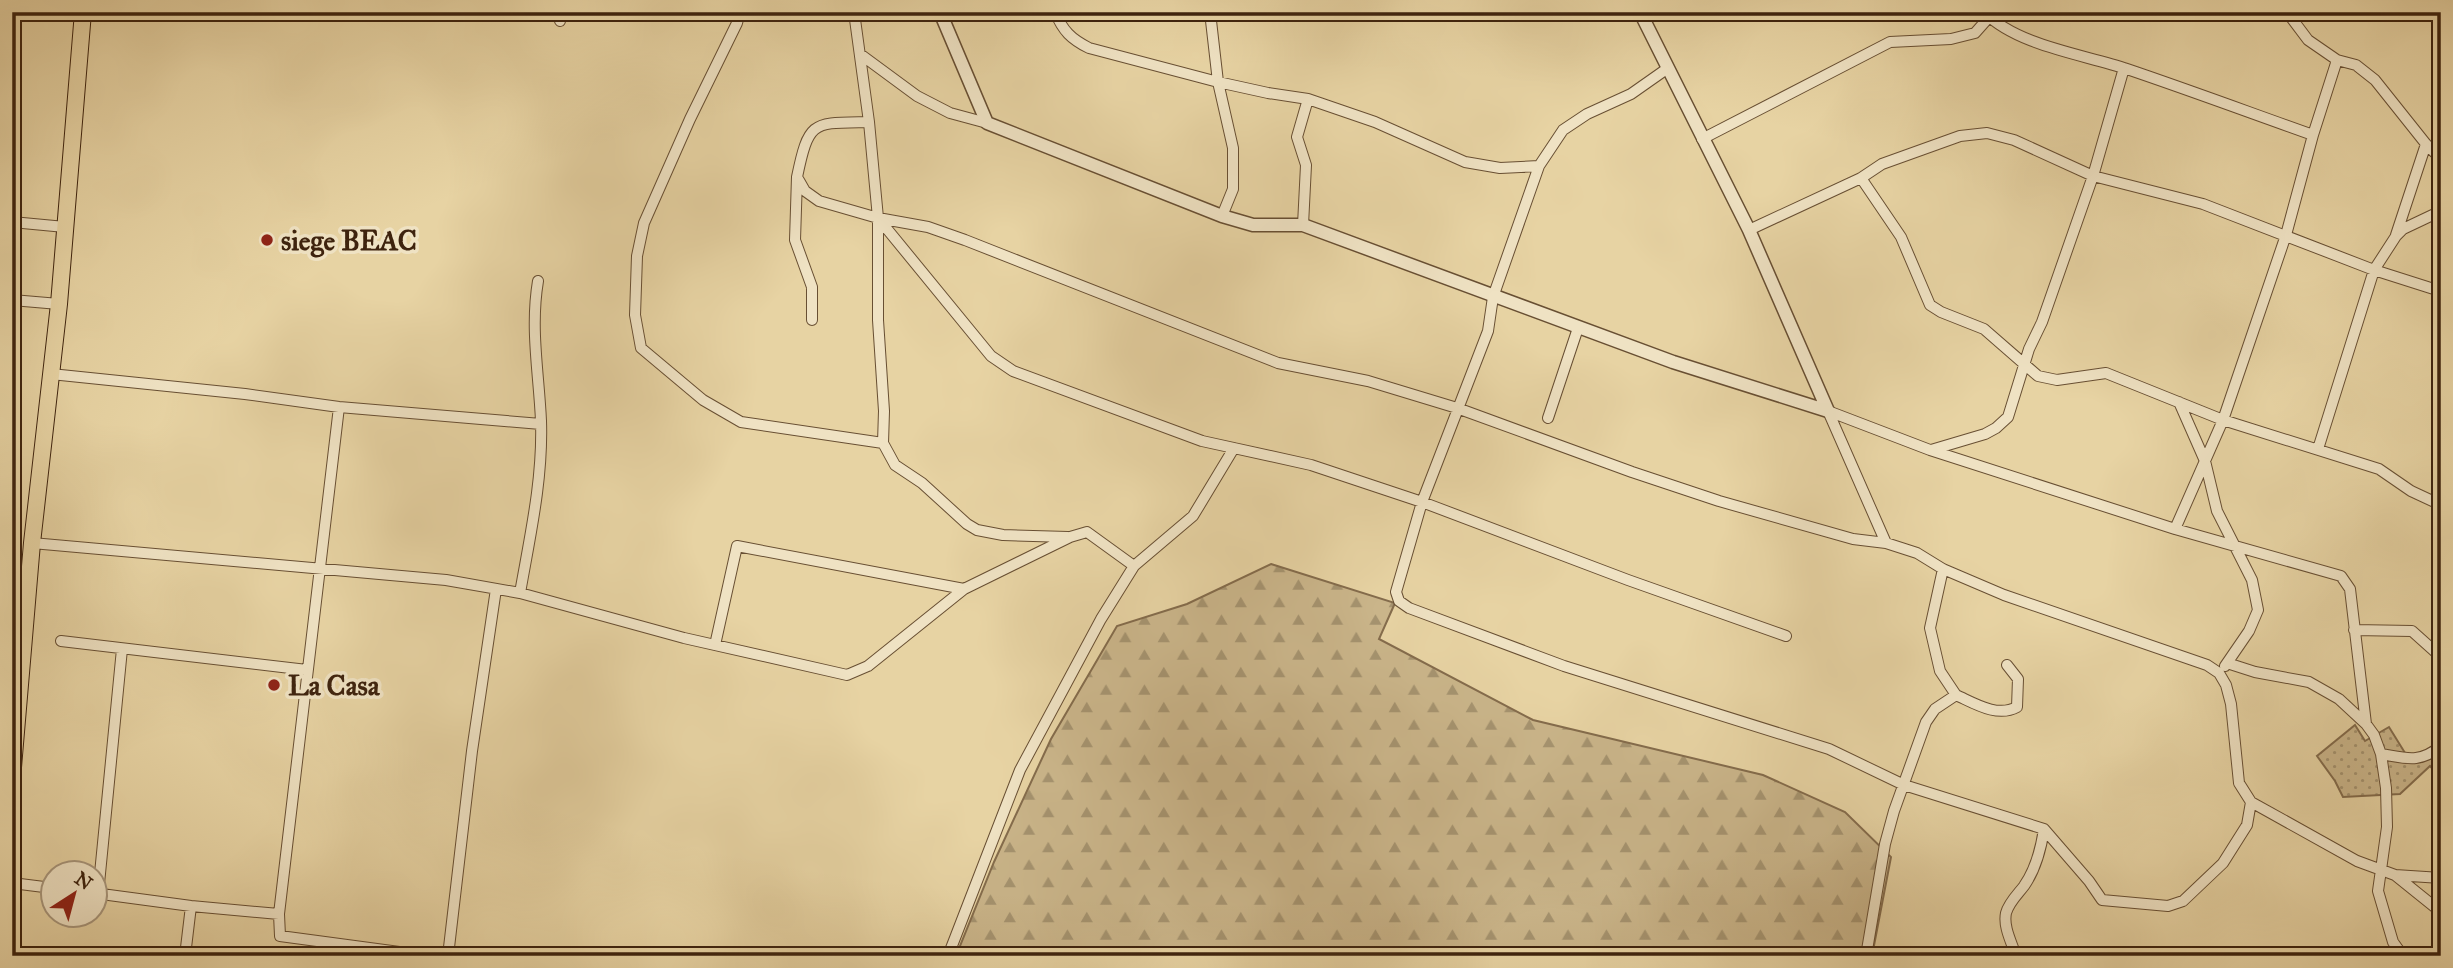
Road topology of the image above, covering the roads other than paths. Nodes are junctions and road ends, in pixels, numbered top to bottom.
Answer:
1 (83, 12) edge
2 (740, 12) edge
3 (854, 12) edge
4 (940, 12) edge
5 (1055, 12) edge
6 (1210, 12) edge
7 (1655, 12) edge
8 (2287, 12) edge
9 (1640, 13) edge
10 (1989, 14) edge
11 (860, 54) junction
12 (2337, 60) junction
13 (1668, 68) junction
14 (2124, 68) junction
15 (1218, 82) junction
16 (1308, 99) junction
17 (869, 122) junction
18 (987, 123) junction
19 (2313, 135) junction
20 (1702, 139) junction
21 (2426, 144) junction
22 (2441, 159) edge
23 (1539, 166) junction
24 (2093, 176) junction
25 (797, 177) junction
26 (1861, 178) junction
27 (2441, 211) edge
28 (1222, 216) junction
29 (878, 218) junction
30 (12, 222) edge
31 (1303, 225) junction
32 (65, 227) junction
33 (1749, 230) junction
34 (2286, 235) junction
35 (2396, 236) junction
36 (2374, 270) junction
37 (538, 281) dead end
38 (2440, 290) edge
39 (1493, 297) junction
40 (12, 300) edge
41 (59, 304) junction
42 (812, 320) dead end
43 (1578, 328) junction
44 (2025, 363) junction
45 (51, 374) junction
46 (2179, 402) junction
47 (339, 407) junction
48 (1457, 408) junction
49 (1828, 411) junction
50 (1548, 418) dead end
51 (2223, 420) junction
52 (541, 424) junction
53 (883, 443) junction
54 (1234, 448) junction
55 (1930, 450) junction
56 (2318, 450) junction
57 (2205, 461) junction
58 (1422, 502) junction
59 (2441, 505) edge
60 (2175, 530) junction
61 (1070, 537) junction
62 (32, 543) junction
63 (1886, 543) junction
64 (2234, 547) junction
65 (1134, 566) junction
66 (318, 569) junction
67 (1943, 569) junction
68 (496, 589) junction
69 (964, 589) junction
70 (520, 593) junction
71 (2354, 630) junction
72 (1786, 636) dead end
73 (61, 641) dead end
74 (715, 645) junction
75 (122, 649) junction
76 (2441, 657) edge
77 (2227, 663) junction
78 (2007, 665) dead end
79 (307, 670) junction
80 (2219, 673) junction
81 (1955, 695) junction
82 (2366, 724) junction
83 (2441, 746) edge
84 (2381, 754) junction
85 (13, 761) edge
86 (12, 779) edge
87 (1904, 785) junction
88 (2251, 802) junction
89 (2044, 829) junction
90 (100, 860) edge
91 (2381, 868) junction
92 (2395, 875) junction
93 (2441, 878) edge
94 (12, 883) edge
95 (38, 886) edge
96 (108, 895) edge
97 (191, 906) junction
98 (2441, 912) edge
99 (279, 914) junction
100 (185, 956) edge
101 (429, 956) edge
102 (448, 956) edge
103 (948, 956) edge
104 (1866, 956) edge
105 (2016, 956) edge
106 (2403, 956) edge

1 - 32 main road
2 - 53 street
3 - 11 street
4 - 18 street
5 - 15 street
6 - 15 street
7 - 9 street
8 - 12 street
9 - 13 street
10 - 14 street
10 - 20 street
11 - 17 street
11 - 18 street
12 - 19 street
12 - 21 street
13 - 20 street
13 - 23 street
14 - 19 street
14 - 24 street
15 - 16 street
15 - 28 street
16 - 23 street
16 - 31 street
17 - 25 street
17 - 29 street
18 - 28 street
19 - 34 street
20 - 33 street
21 - 22 street
21 - 35 street
23 - 39 street
24 - 26 street
24 - 34 street
24 - 44 street
25 - 29 street
25 - 42 street
26 - 33 street
26 - 44 street
27 - 35 street
28 - 31 street
29 - 48 street
29 - 53 street
29 - 54 street
30 - 32 street
31 - 39 street
32 - 41 main road
33 - 49 street
34 - 36 street
34 - 51 street
35 - 36 street
36 - 38 street
36 - 56 street
37 - 52 street
39 - 43 street
39 - 48 street
40 - 41 street
41 - 45 main road
43 - 49 street
43 - 50 street
44 - 46 street
44 - 55 street
45 - 47 street
45 - 62 main road
46 - 51 street
46 - 57 street
47 - 52 street
47 - 66 street
48 - 58 street
48 - 63 street
49 - 55 street
49 - 63 street
51 - 56 street
51 - 57 street
52 - 70 street
53 - 61 street
54 - 58 street
54 - 65 street
55 - 60 street
56 - 59 street
57 - 60 street
57 - 64 street
58 - 72 street
58 - 87 street
60 - 64 street
61 - 65 street
61 - 69 street
62 - 66 street
62 - 85 main road
63 - 67 street
64 - 71 street
64 - 77 street
65 - 103 street
66 - 68 street
66 - 79 street
67 - 80 street
67 - 81 street
68 - 70 street
68 - 102 street
69 - 74 street
69 - 74 street
70 - 74 street
71 - 76 street
71 - 82 street
73 - 75 street
75 - 79 street
75 - 90 street
77 - 80 street
77 - 82 street
78 - 81 street
79 - 99 street
80 - 88 street
81 - 87 street
82 - 84 street
83 - 84 street
84 - 91 street
85 - 86 main road
87 - 89 street
87 - 104 street
88 - 89 street
88 - 91 street
89 - 105 street
91 - 92 street
91 - 106 street
92 - 93 street
92 - 98 street
94 - 95 street
96 - 97 street
97 - 99 street
97 - 100 street
99 - 101 street

